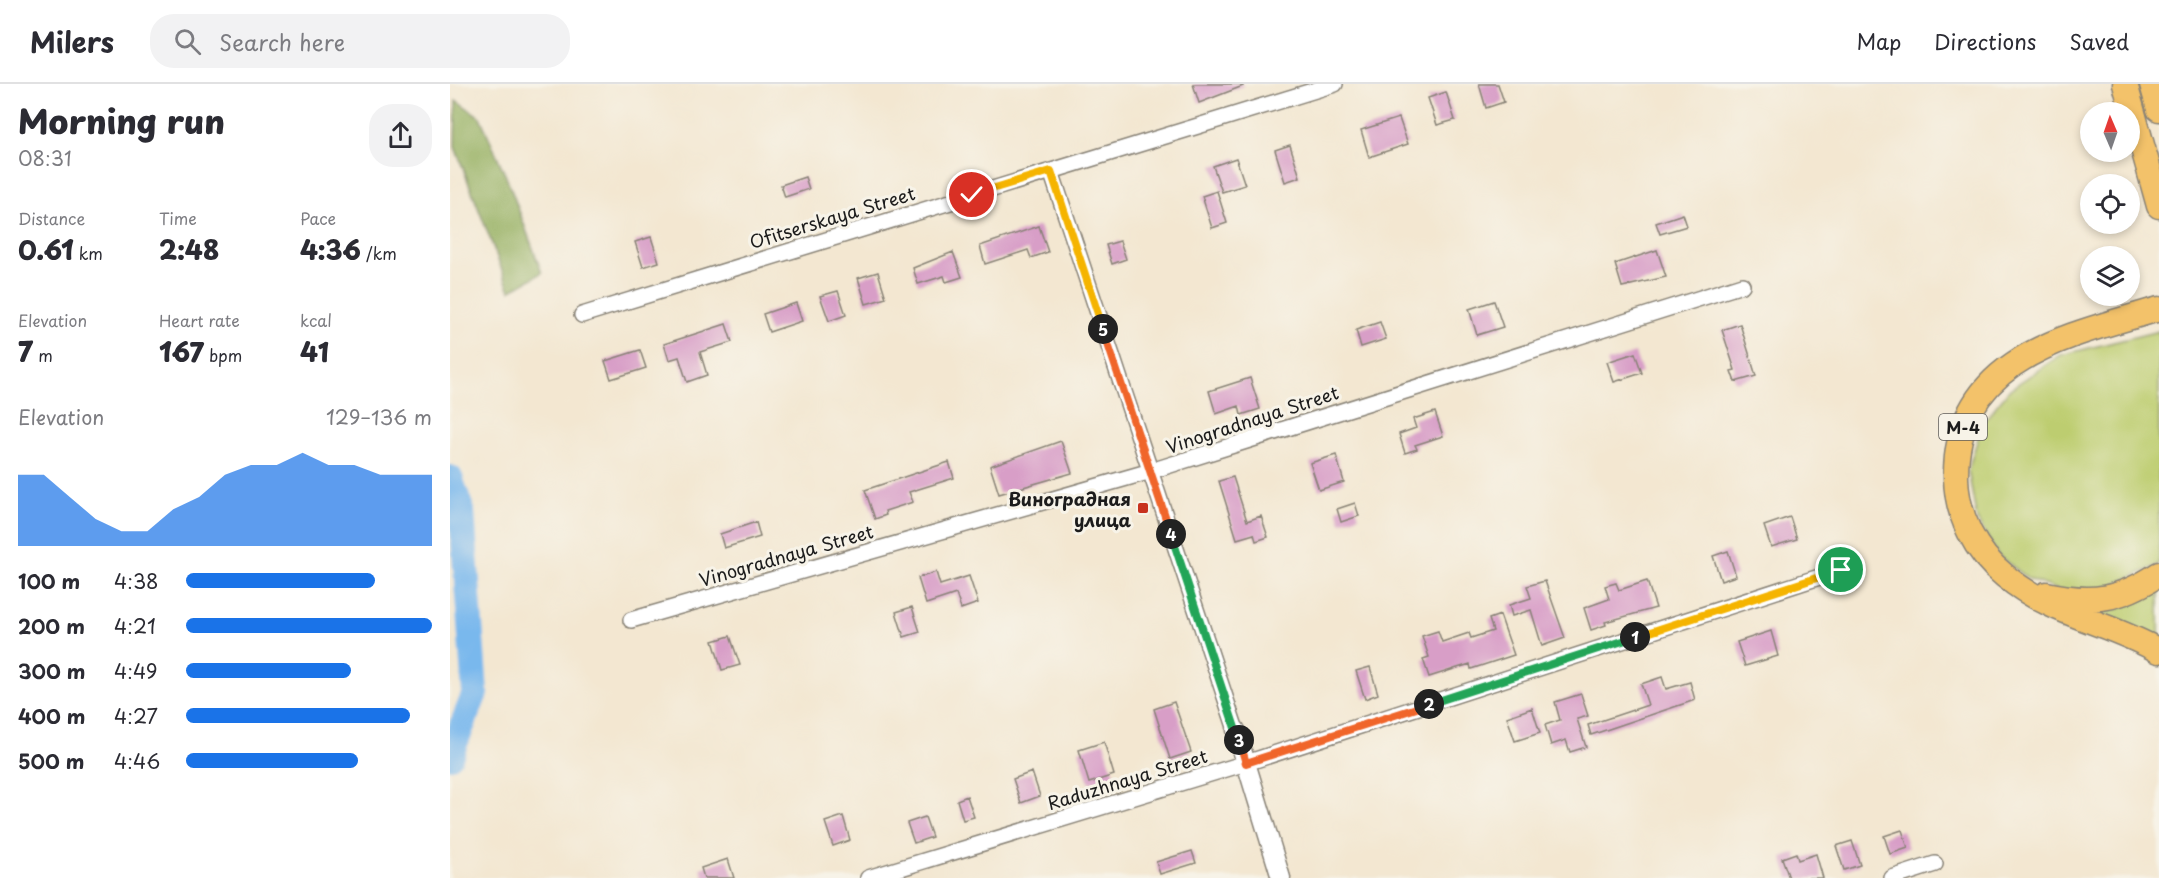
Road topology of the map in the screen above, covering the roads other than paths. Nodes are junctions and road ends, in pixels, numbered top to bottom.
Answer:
1 (1335, 84) edge
2 (2125, 84) edge
3 (2152, 84) edge
4 (2159, 109) edge
5 (1051, 171) junction
6 (2159, 206) edge
7 (1742, 285) dead end
8 (2159, 309) edge
9 (582, 315) dead end
10 (1151, 471) junction
11 (1841, 570) dead end
12 (2159, 574) edge
13 (2024, 589) junction
14 (632, 620) dead end
15 (2159, 651) edge
16 (1236, 730) joint
17 (1246, 763) junction
18 (1935, 864) dead end
19 (868, 878) edge
20 (1281, 878) edge
21 (1892, 878) edge

1 - 5 street, Ofitserskaya Street
2 - 6 highway
3 - 4 highway
5 - 9 street, Ofitserskaya Street
5 - 10 street
7 - 10 street, Vinogradnaya Street
8 - 13 highway, М-4
10 - 14 street, Vinogradnaya Street
10 - 16 street
11 - 17 street, Raduzhnaya Street
12 - 13 highway, М-4
13 - 15 highway, М-4
16 - 17 street
17 - 19 street, Raduzhnaya Street
17 - 20 street
18 - 21 street

